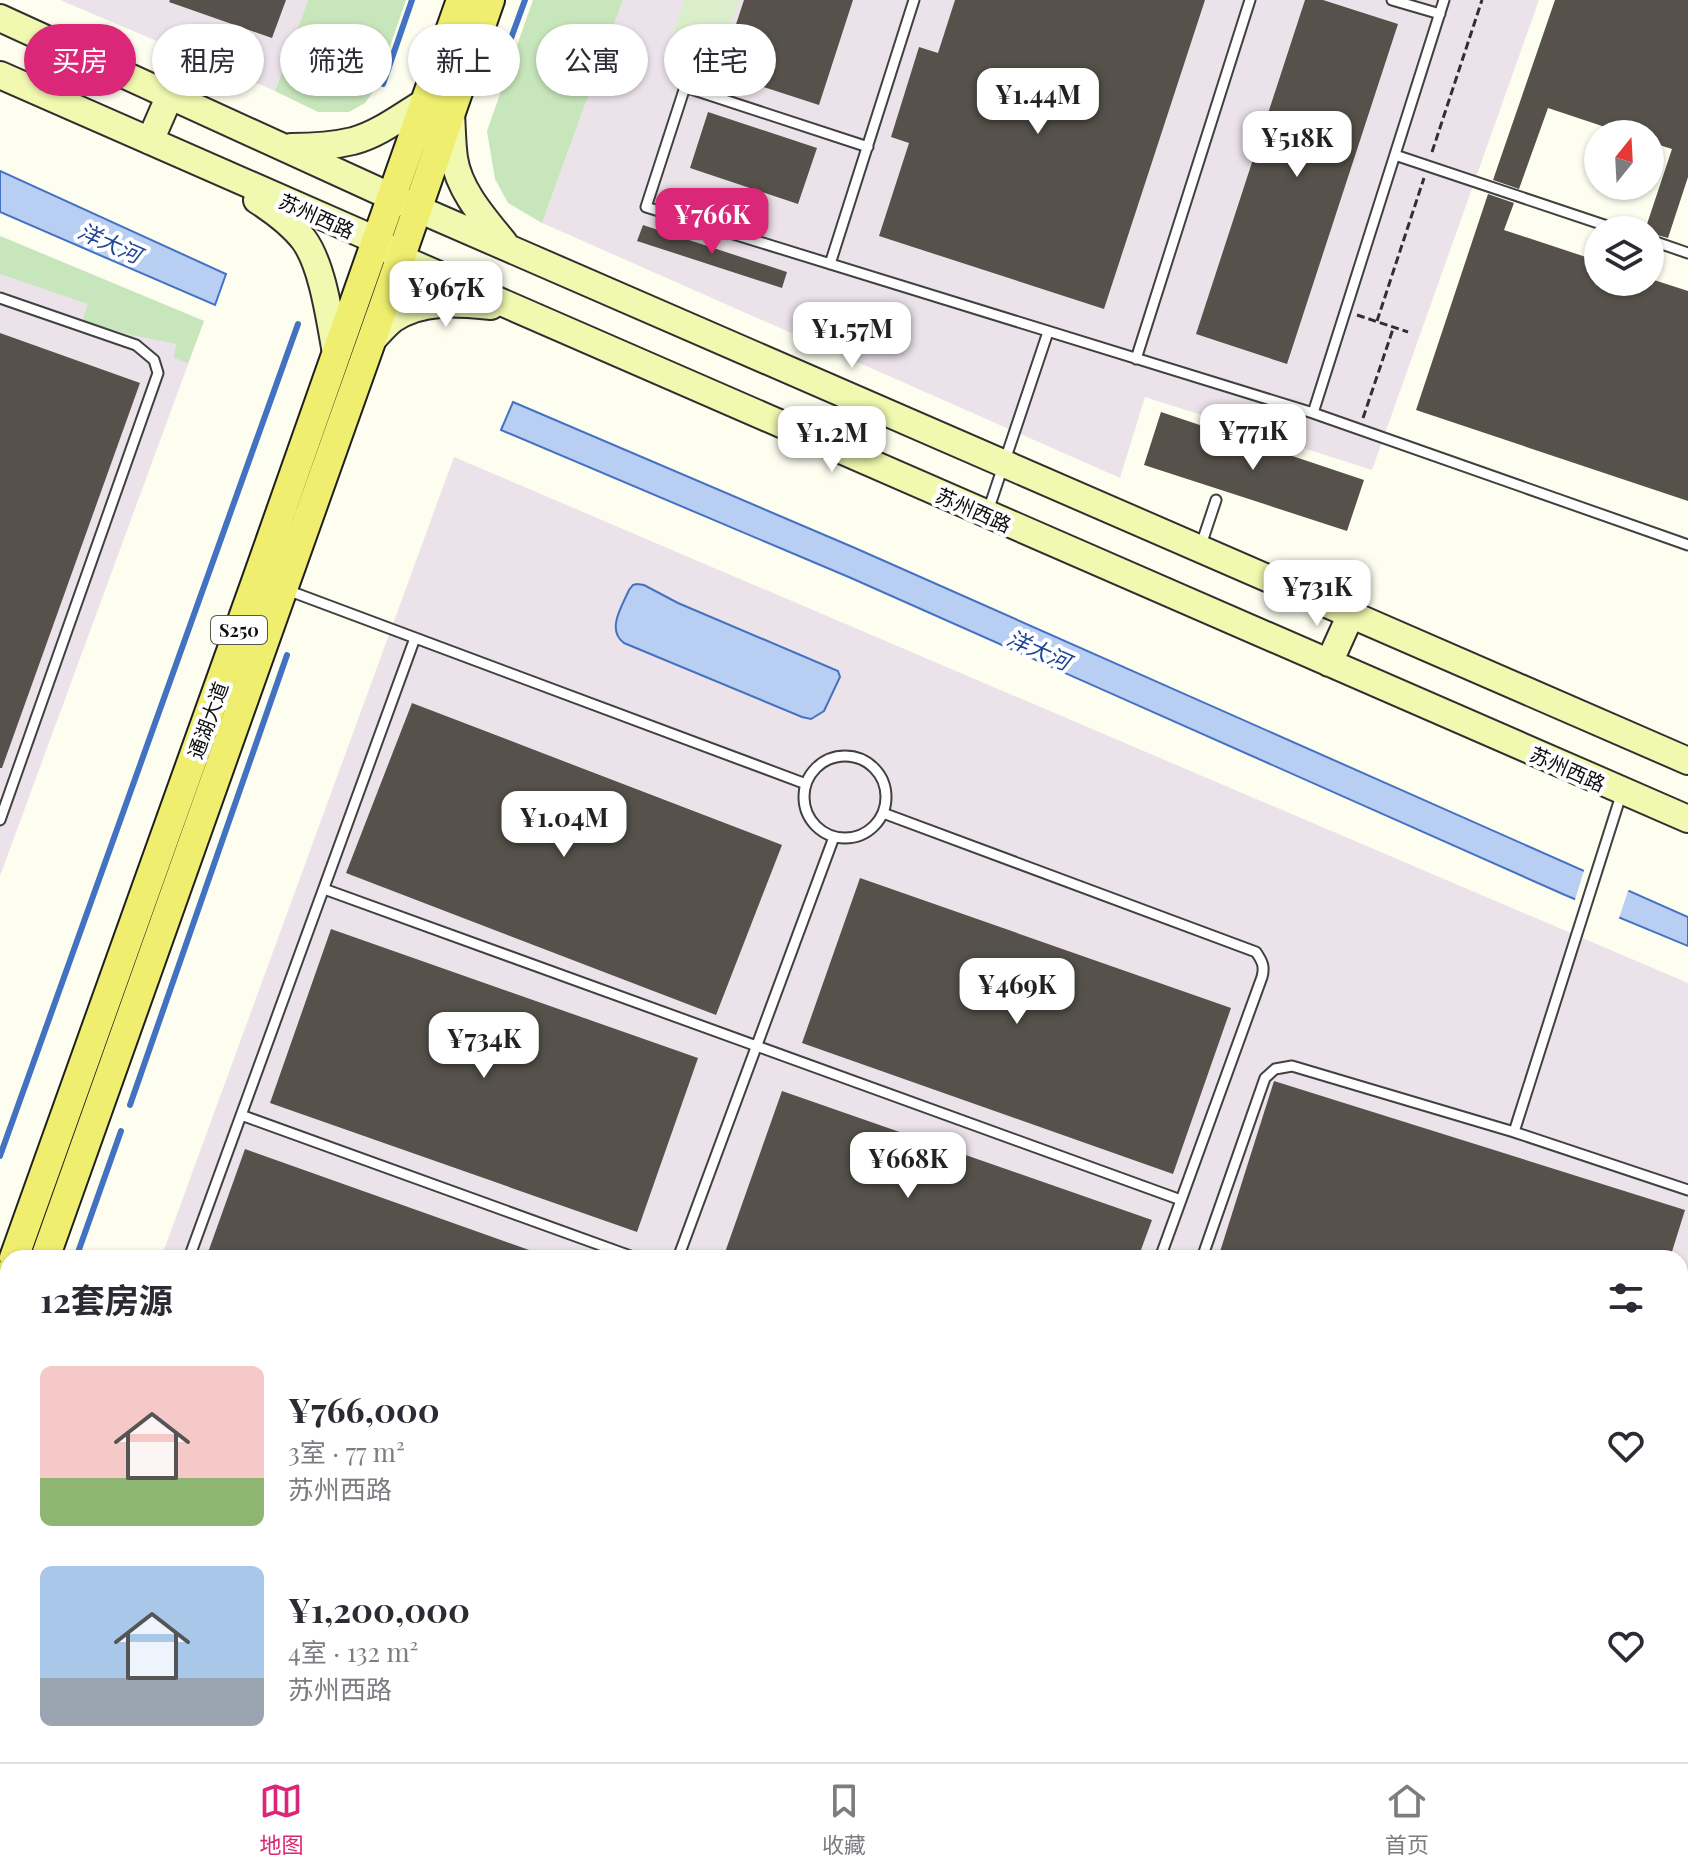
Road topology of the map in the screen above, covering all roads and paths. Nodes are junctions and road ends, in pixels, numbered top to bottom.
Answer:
1 (461, 0) edge
2 (490, 0) edge
3 (914, 0) edge
4 (1250, 0) edge
5 (1392, 0) edge
6 (1444, 0) edge
7 (1440, 14) junction
8 (0, 18) edge
9 (0, 75) edge
10 (152, 87) edge
11 (170, 96) edge
12 (172, 96) edge
13 (438, 106) junction
14 (150, 141) junction
15 (868, 147) junction
16 (286, 148) junction
17 (1395, 155) junction
18 (211, 168) junction
19 (404, 202) junction
20 (1584, 218) edge
21 (376, 240) junction
22 (1664, 245) edge
23 (507, 247) junction
24 (1688, 253) edge
25 (400, 258) junction
26 (830, 264) junction
27 (0, 298) edge
28 (514, 308) junction
29 (1345, 311) junction
30 (1394, 326) junction
31 (1048, 332) junction
32 (1408, 332) dead end
33 (371, 341) junction
34 (336, 353) junction
35 (1136, 359) junction
36 (1313, 413) junction
37 (1359, 429) junction
38 (1004, 463) junction
39 (1216, 500) dead end
40 (987, 514) junction
41 (1688, 545) edge
42 (1200, 548) junction
43 (270, 584) junction
44 (1351, 614) junction
45 (415, 638) junction
46 (1329, 663) junction
47 (1688, 761) edge
48 (806, 784) junction
49 (1622, 791) junction
50 (883, 813) junction
51 (1688, 819) edge
52 (0, 820) edge
53 (834, 837) junction
54 (324, 889) junction
55 (756, 1046) junction
56 (241, 1115) junction
57 (1514, 1132) junction
58 (1688, 1190) edge
59 (1181, 1200) junction
60 (17, 1250) edge
61 (48, 1250) edge
62 (192, 1250) edge
63 (614, 1250) edge
64 (681, 1250) edge
65 (1163, 1250) edge
66 (1205, 1250) edge

1 - 13 main road, 通湖大道 / S250
2 - 13 main road, 通湖大道 / S250
3 - 15 lane
4 - 35 lane
5 - 7 lane
6 - 7 lane
7 - 17 lane
8 - 10 main road
9 - 14 main road, 苏州西路
11 - 14 main road
12 - 16 main road
13 - 16 main road
13 - 19 main road, 通湖大道 / S250
13 - 23 main road
14 - 18 main road, 苏州西路
15 - 26 lane
15 - 26 lane
16 - 19 main road
17 - 20 lane
17 - 29 lane
18 - 21 main road, 苏州西路
18 - 34 main road
19 - 21 main road, 通湖大道 / S250
19 - 23 main road
19 - 25 main road, 通湖大道 / S250
21 - 25 main road, 苏州西路
21 - 34 main road, 通湖大道 / S250
22 - 24 lane
23 - 38 main road
25 - 28 main road, 苏州西路
25 - 33 main road, 通湖大道 / S250
26 - 31 lane
27 - 52 lane
28 - 33 main road
28 - 40 main road, 苏州西路
29 - 30 path
29 - 36 lane
30 - 32 path
30 - 37 path
31 - 35 lane
31 - 38 lane
33 - 43 main road, 通湖大道 / S250
34 - 43 main road, 通湖大道 / S250
35 - 36 lane
36 - 37 lane
37 - 41 lane
38 - 40 lane
38 - 42 main road
39 - 42 lane
40 - 46 main road, 苏州西路
42 - 44 main road
43 - 45 lane
43 - 60 main road, 通湖大道 / S250
43 - 61 main road, 通湖大道 / S250
44 - 46 main road
44 - 47 main road
45 - 48 lane
45 - 54 lane
46 - 49 main road, 苏州西路
48 - 50 lane
48 - 53 lane
49 - 51 main road, 苏州西路
49 - 57 lane
50 - 53 lane
50 - 59 lane
53 - 55 lane
54 - 55 lane
54 - 56 lane
55 - 59 lane
55 - 64 lane
56 - 62 lane
56 - 63 lane
57 - 58 lane
57 - 66 lane
59 - 65 lane

